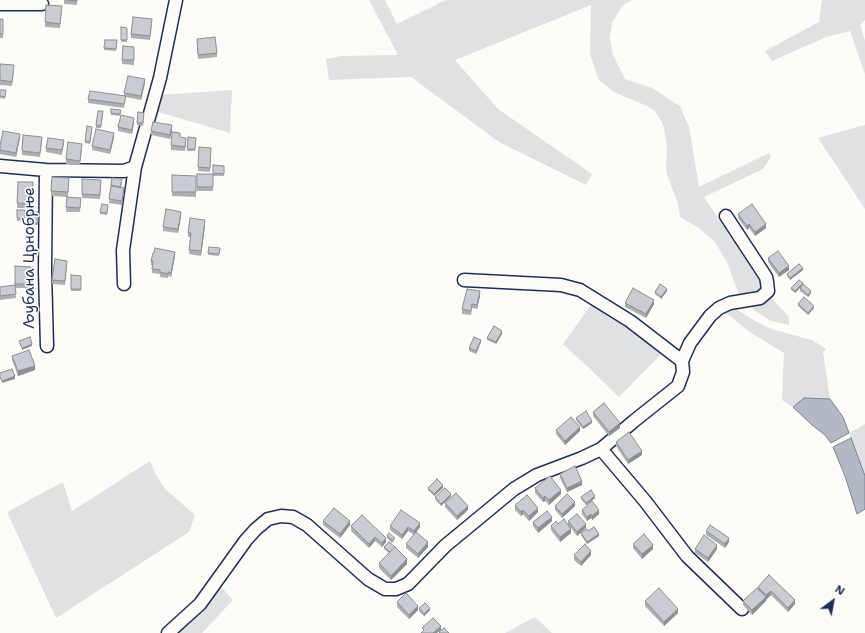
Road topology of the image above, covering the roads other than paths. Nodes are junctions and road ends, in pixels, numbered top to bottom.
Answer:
1 (176, 0) edge
2 (0, 4) edge
3 (42, 4) dead end
4 (0, 166) edge
5 (135, 167) junction
6 (46, 170) junction
7 (726, 216) dead end
8 (464, 280) dead end
9 (124, 284) dead end
10 (47, 346) dead end
11 (682, 361) junction
12 (601, 449) junction
13 (742, 609) dead end
14 (168, 633) edge

1 - 5 street
2 - 3 street
4 - 6 street, Љубана Црнобрње
5 - 6 street, Љубана Црнобрње
5 - 9 street
6 - 10 street, Љубана Црнобрње
7 - 11 street
8 - 11 street
11 - 12 street
12 - 13 street
12 - 14 street

